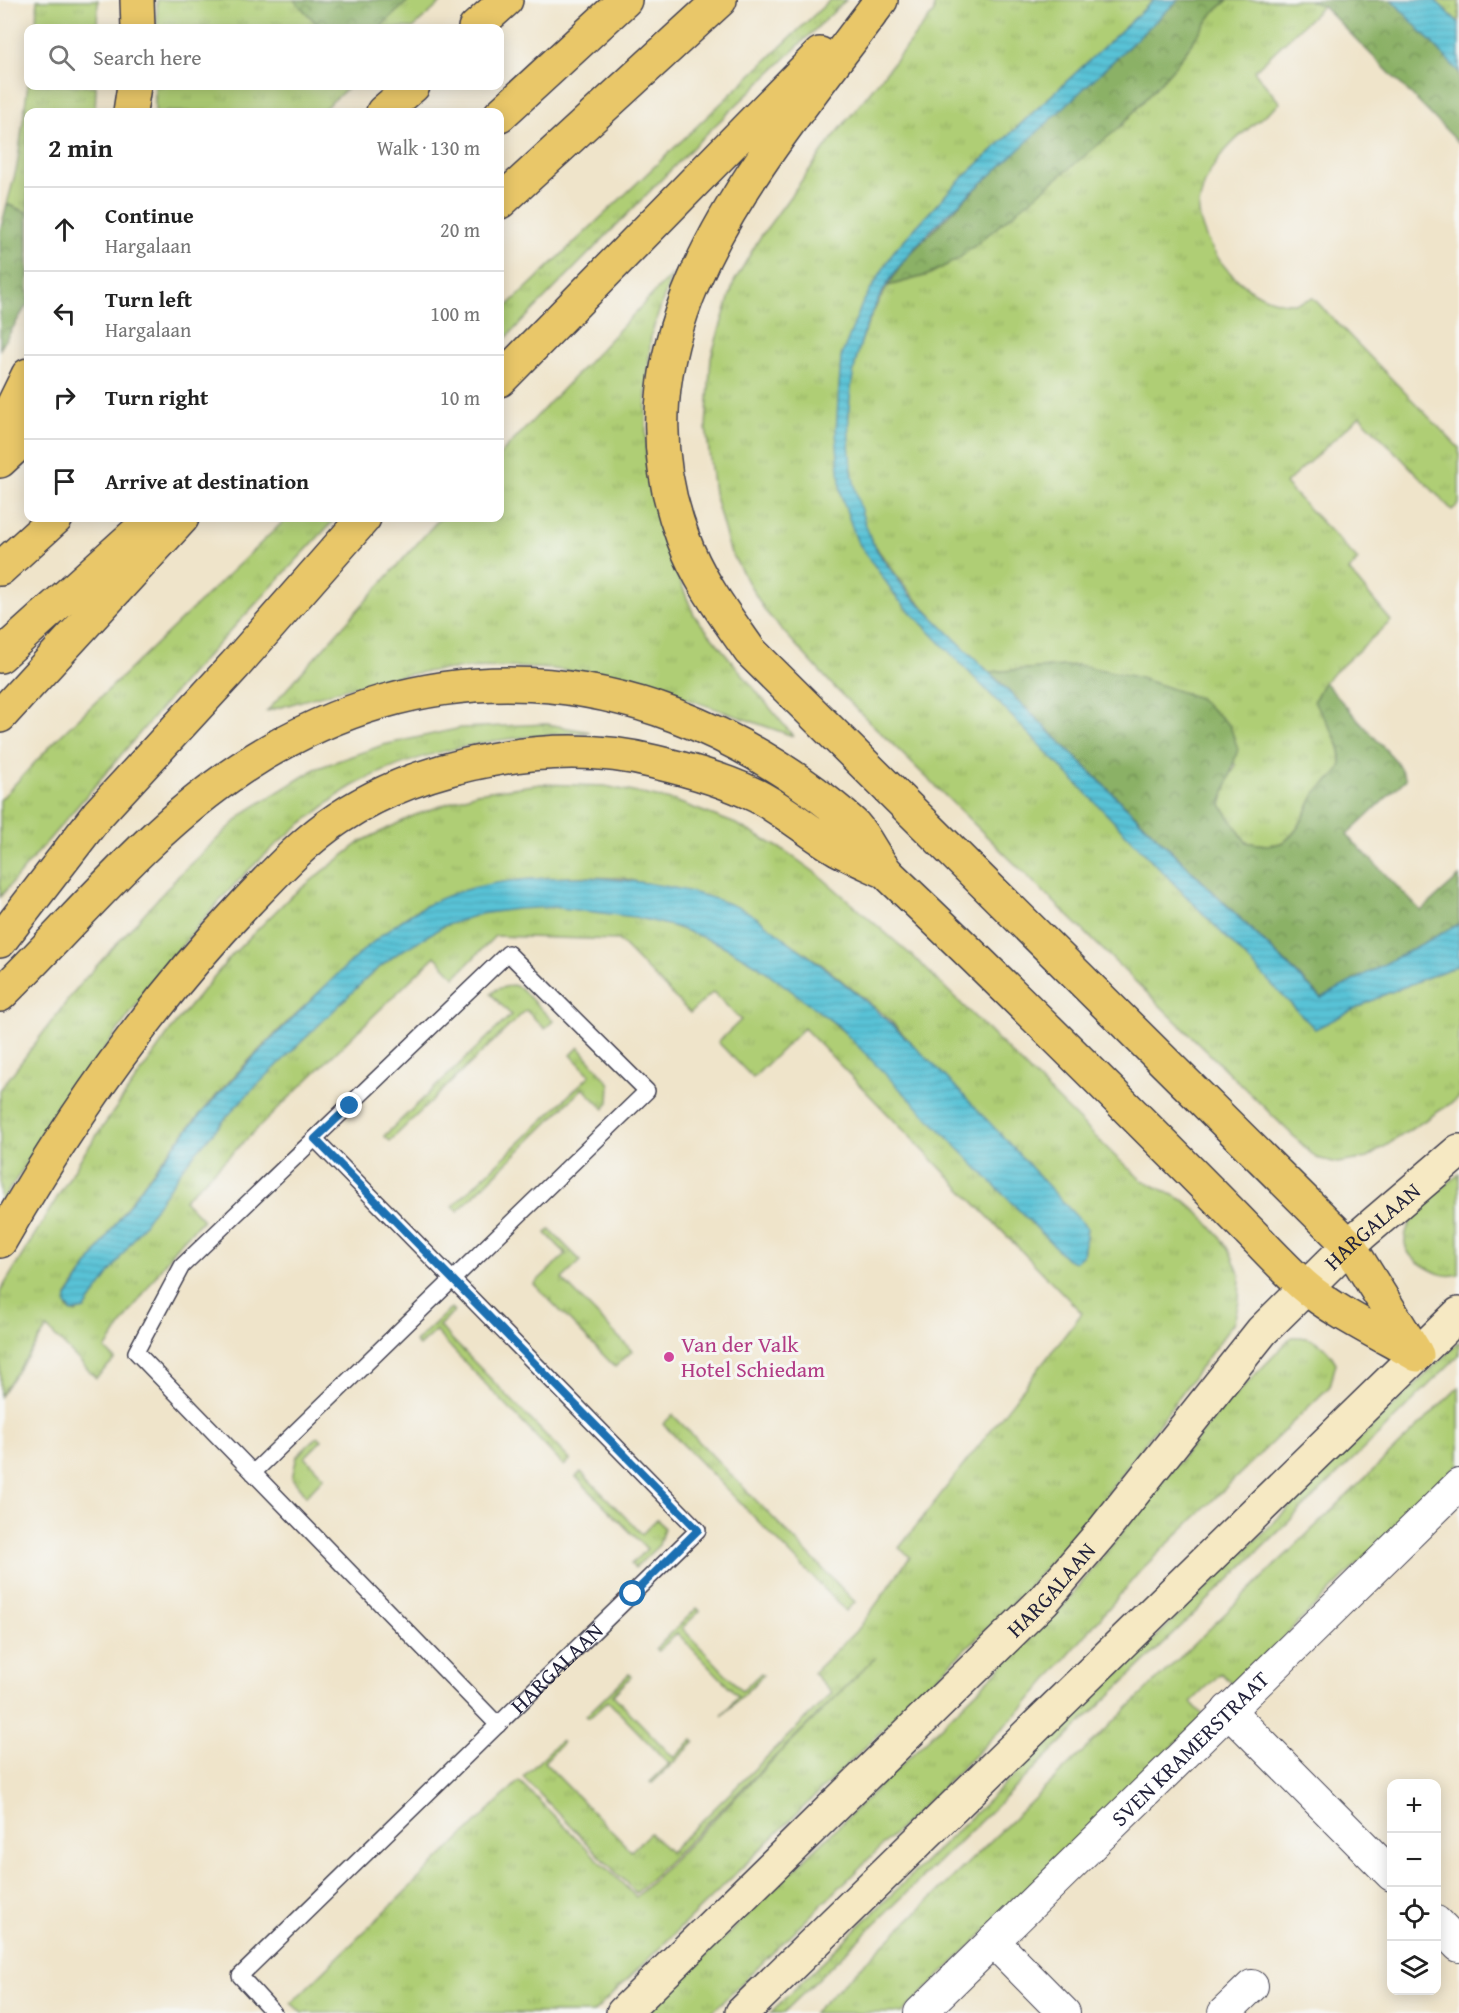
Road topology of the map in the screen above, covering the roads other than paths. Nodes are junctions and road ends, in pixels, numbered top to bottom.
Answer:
1 (138, 0) edge
2 (507, 0) edge
3 (625, 0) edge
4 (720, 0) edge
5 (873, 0) edge
6 (881, 0) edge
7 (138, 24) edge
8 (480, 24) edge
9 (133, 90) edge
10 (408, 90) edge
11 (131, 108) edge
12 (387, 108) edge
13 (504, 111) edge
14 (504, 198) edge
15 (504, 376) edge
16 (24, 383) edge
17 (0, 432) edge
18 (24, 439) edge
19 (0, 461) edge
20 (53, 522) edge
21 (149, 522) edge
22 (178, 522) edge
23 (360, 522) edge
24 (0, 569) edge
25 (0, 656) edge
26 (0, 716) edge
27 (885, 871) junction
28 (0, 941) edge
29 (0, 995) edge
30 (315, 1139) junction
31 (1459, 1151) edge
32 (0, 1241) edge
33 (1349, 1245) junction
34 (452, 1280) junction
35 (1306, 1288) junction
36 (1459, 1314) edge
37 (1417, 1355) junction
38 (254, 1473) junction
39 (1459, 1485) edge
40 (1228, 1710) junction
41 (498, 1725) junction
42 (1387, 1870) edge
43 (1441, 1926) edge
44 (993, 1941) junction
45 (1459, 1946) edge
46 (1252, 1986) dead end
47 (274, 2013) edge
48 (623, 2013) edge
49 (742, 2013) edge
50 (920, 2013) edge
51 (1064, 2013) edge
52 (1224, 2013) edge

1 - 7 highway
2 - 8 highway
3 - 13 highway
4 - 14 highway
5 - 15 highway
6 - 33 highway
9 - 11 highway
10 - 12 highway
16 - 17 highway
18 - 19 highway
20 - 24 highway
21 - 25 highway
22 - 26 highway
23 - 28 highway
27 - 29 highway
27 - 32 highway
27 - 35 highway
30 - 34 lane, HARGALAAN
30 - 34 lane
30 - 38 lane
31 - 33 main road, HARGALAAN
33 - 35 main road, HARGALAAN
33 - 37 highway
34 - 38 lane
34 - 41 lane, HARGALAAN
35 - 37 highway
35 - 48 main road, HARGALAAN
36 - 37 main road
37 - 49 main road
38 - 41 lane
39 - 40 street, SVEN KRAMERSTRAAT
40 - 42 street
40 - 44 street, SVEN KRAMERSTRAAT
41 - 47 lane, HARGALAAN
43 - 45 street
44 - 50 street, SVEN KRAMERSTRAAT
44 - 51 street
46 - 52 street

